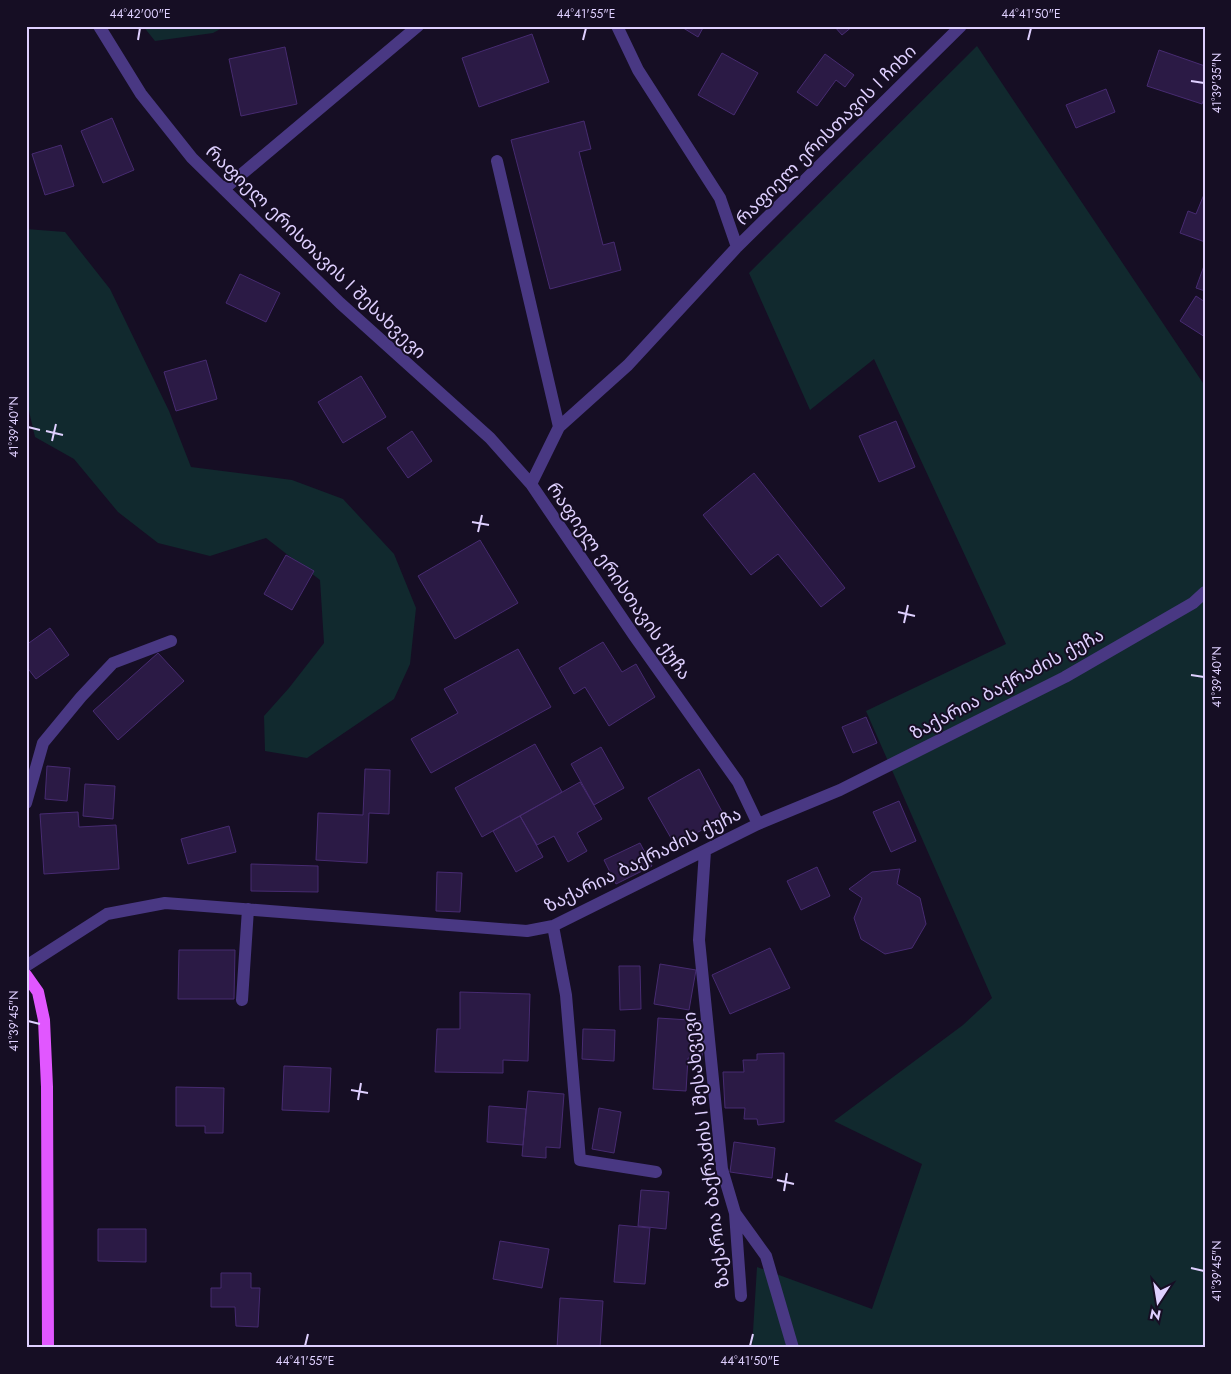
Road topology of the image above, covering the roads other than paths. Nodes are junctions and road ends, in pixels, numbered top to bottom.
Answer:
1 (99, 26) edge
2 (418, 26) edge
3 (617, 26) edge
4 (961, 26) edge
5 (497, 161) dead end
6 (224, 189) junction
7 (737, 248) junction
8 (559, 427) junction
9 (531, 484) junction
10 (1205, 592) edge
11 (171, 641) dead end
12 (26, 803) edge
13 (758, 824) junction
14 (705, 851) junction
15 (248, 909) junction
16 (553, 926) junction
17 (26, 966) edge
18 (26, 975) edge
19 (242, 1000) dead end
20 (656, 1172) dead end
21 (735, 1213) junction
22 (742, 1296) dead end
23 (48, 1348) edge
24 (793, 1348) edge

1 - 6 street, რაფიელ ერისთავის I შესახვევი
2 - 6 street
3 - 7 street
4 - 7 street, რაფიელ ერისთავის I ჩიხი
5 - 8 street
6 - 9 street, რაფიელ ერისთავის I შესახვევი
7 - 8 street, რაფიელ ერისთავის ქუჩა
8 - 9 street, რაფიელ ერისთავის ქუჩა
9 - 13 street, რაფიელ ერისთავის ქუჩა
10 - 13 street, ზაქარია ბაქრაძის ქუჩა
11 - 12 street
13 - 14 street, ზაქარია ბაქრაძის ქუჩა
14 - 16 street, ზაქარია ბაქრაძის ქუჩა
14 - 21 street, ზაქარია ბაქრაძის I შესახვევი
15 - 16 street, ზაქარია ბაქრაძის ქუჩა
15 - 17 street, ზაქარია ბაქრაძის ქუჩა
15 - 19 street
16 - 20 street
18 - 23 main road
21 - 22 street, ზაქარია ბაქრაძის I შესახვევი
21 - 24 street

